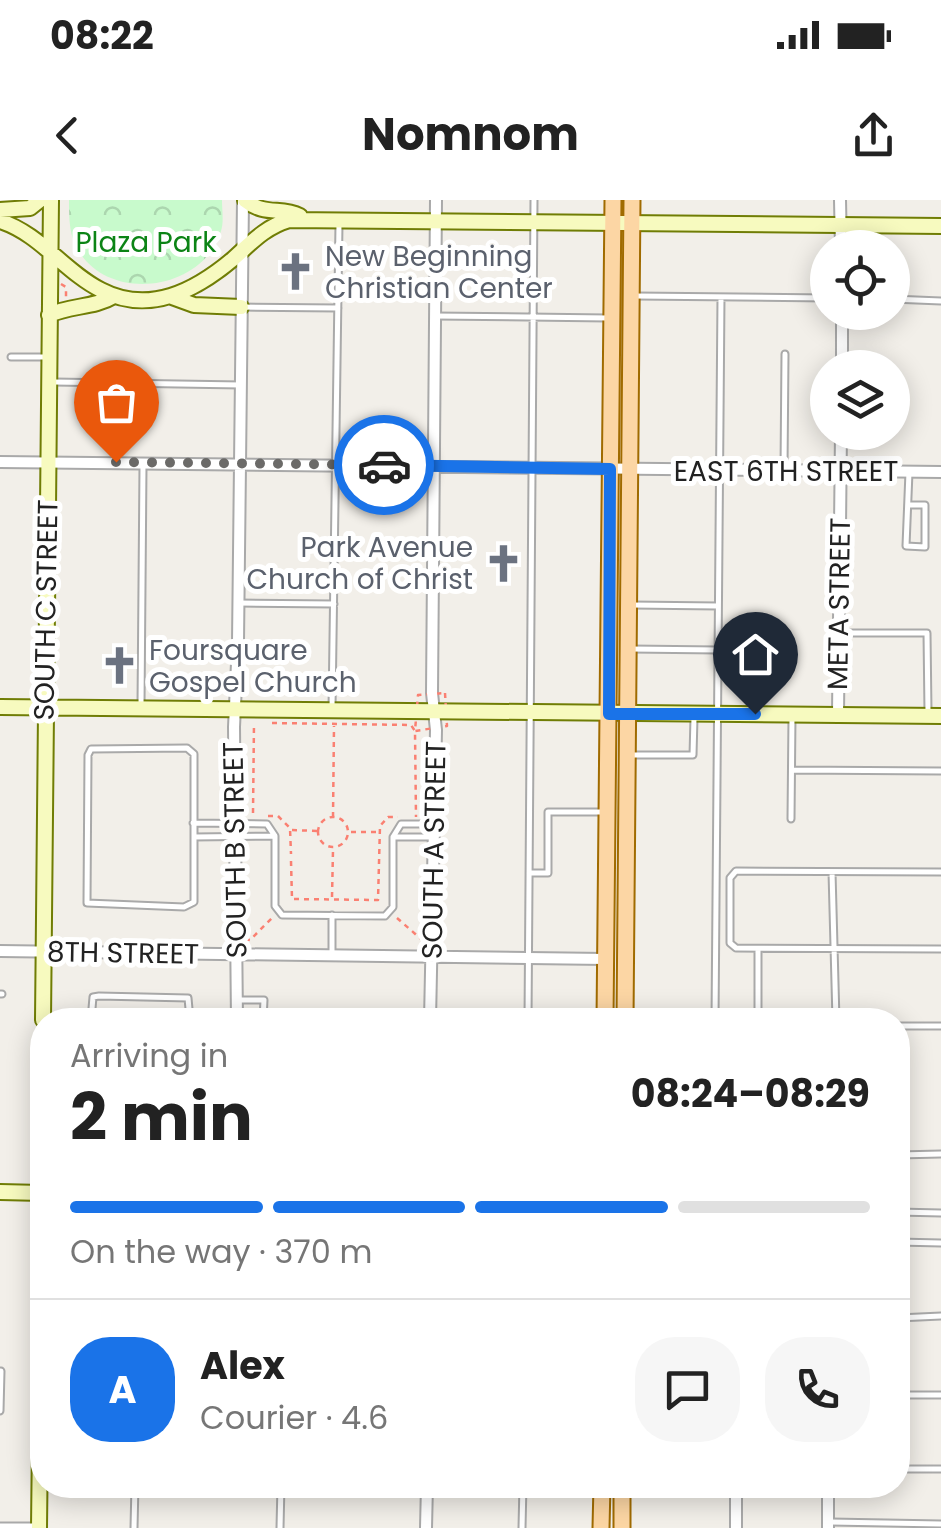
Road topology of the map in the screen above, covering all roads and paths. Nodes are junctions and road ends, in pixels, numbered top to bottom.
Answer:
1 (40, 200) edge
2 (51, 200) edge
3 (244, 200) edge
4 (436, 200) edge
5 (534, 200) edge
6 (613, 200) edge
7 (632, 200) edge
8 (840, 200) edge
9 (0, 210) edge
10 (305, 219) junction
11 (0, 220) edge
12 (339, 221) junction
13 (436, 221) junction
14 (534, 221) junction
15 (612, 222) junction
16 (632, 222) junction
17 (840, 226) junction
18 (941, 226) edge
19 (840, 230) edge
20 (241, 252) junction
21 (50, 253) junction
22 (59, 284) dead end
23 (114, 296) junction
24 (632, 296) junction
25 (66, 297) dead end
26 (172, 297) junction
27 (720, 297) junction
28 (810, 298) edge
29 (910, 300) edge
30 (941, 300) edge
31 (241, 308) junction
32 (338, 308) junction
33 (49, 316) junction
34 (434, 316) junction
35 (532, 316) junction
36 (611, 318) junction
37 (785, 354) dead end
38 (11, 356) dead end
39 (49, 358) junction
40 (49, 382) junction
41 (241, 385) junction
42 (841, 450) edge
43 (0, 462) edge
44 (48, 462) junction
45 (143, 462) junction
46 (240, 463) junction
47 (335, 464) junction
48 (433, 465) junction
49 (531, 468) junction
50 (610, 469) junction
51 (630, 470) junction
52 (720, 470) junction
53 (784, 470) junction
54 (841, 471) junction
55 (909, 472) junction
56 (941, 472) edge
57 (908, 505) junction
58 (238, 603) junction
59 (334, 604) junction
60 (629, 605) junction
61 (718, 606) junction
62 (839, 633) junction
63 (628, 649) junction
64 (718, 650) junction
65 (0, 707) edge
66 (45, 707) junction
67 (141, 708) junction
68 (235, 708) junction
69 (434, 712) junction
70 (530, 714) junction
71 (609, 714) junction
72 (628, 714) junction
73 (694, 714) junction
74 (718, 714) junction
75 (792, 714) junction
76 (838, 715) junction
77 (935, 716) edge
78 (333, 717) junction
79 (628, 755) junction
80 (792, 770) junction
81 (941, 772) edge
82 (608, 812) junction
83 (253, 816) dead end
84 (266, 816) dead end
85 (333, 817) junction
86 (792, 820) dead end
87 (194, 823) junction
88 (236, 823) junction
89 (435, 824) junction
90 (290, 830) junction
91 (318, 830) junction
92 (349, 832) junction
93 (380, 832) junction
94 (275, 836) junction
95 (194, 837) junction
96 (237, 837) junction
97 (393, 837) junction
98 (435, 837) junction
99 (334, 847) junction
100 (291, 854) dead end
101 (291, 862) dead end
102 (832, 872) junction
103 (941, 872) edge
104 (530, 873) junction
105 (332, 898) junction
106 (389, 910) junction
107 (280, 911) junction
108 (332, 915) junction
109 (236, 939) junction
110 (434, 940) junction
111 (758, 948) junction
112 (836, 949) junction
113 (941, 950) edge
114 (0, 951) edge
115 (43, 951) junction
116 (236, 955) junction
117 (332, 956) junction
118 (432, 956) junction
119 (529, 958) junction
120 (606, 958) junction
121 (236, 1000) junction
122 (43, 1008) edge
123 (92, 1008) edge
124 (189, 1008) edge
125 (236, 1008) edge
126 (264, 1008) edge
127 (430, 1008) edge
128 (528, 1008) edge
129 (606, 1008) edge
130 (625, 1008) edge
131 (715, 1008) edge
132 (758, 1008) edge
133 (836, 1008) edge
134 (910, 1026) edge
135 (941, 1026) edge
136 (941, 1154) edge
137 (910, 1155) edge
138 (0, 1192) edge
139 (30, 1193) edge
140 (910, 1212) edge
141 (941, 1213) edge
142 (910, 1242) edge
143 (941, 1242) edge
144 (941, 1316) edge
145 (910, 1317) edge
146 (1, 1371) edge
147 (910, 1395) edge
148 (941, 1395) edge
149 (0, 1411) edge
150 (941, 1469) edge
151 (910, 1470) edge
152 (40, 1498) edge
153 (135, 1498) edge
154 (280, 1498) edge
155 (426, 1498) edge
156 (522, 1498) edge
157 (602, 1498) edge
158 (622, 1498) edge
159 (736, 1498) edge
160 (828, 1498) edge
161 (941, 1524) edge
162 (828, 1525) edge
163 (0, 1526) edge
164 (39, 1527) edge
165 (134, 1528) edge
166 (280, 1528) edge
167 (426, 1528) edge
168 (522, 1528) edge
169 (601, 1528) edge
170 (622, 1528) edge
171 (736, 1528) edge

1 - 9 street
2 - 21 street, SOUTH C STREET
3 - 10 street
3 - 20 street, SOUTH B STREET
4 - 13 street, SOUTH A STREET
5 - 14 lane
6 - 15 main road
7 - 16 main road
8 - 17 street
10 - 12 street
10 - 20 street
11 - 21 street
12 - 13 street
12 - 32 lane
13 - 14 street
13 - 34 street, SOUTH A STREET
14 - 15 street
14 - 35 lane
15 - 16 street
15 - 36 main road
16 - 17 street
16 - 24 main road
17 - 18 street
17 - 19 street
20 - 26 street
20 - 31 street, SOUTH B STREET
21 - 23 street
21 - 33 street, SOUTH C STREET
22 - 25 path
23 - 26 street
23 - 33 street
24 - 27 lane
24 - 51 main road
26 - 31 street
27 - 28 lane
27 - 52 lane
29 - 30 lane
31 - 32 lane
31 - 41 street, SOUTH B STREET
32 - 47 lane
33 - 39 street, SOUTH C STREET
34 - 35 lane
34 - 48 street, SOUTH A STREET
35 - 36 lane
35 - 49 lane
36 - 50 main road
37 - 53 lane
38 - 39 lane
39 - 40 street, SOUTH C STREET
40 - 41 lane
40 - 44 street, SOUTH C STREET
41 - 46 street, SOUTH B STREET
42 - 54 street, META STREET
43 - 44 street, EAST 6TH STREET
44 - 45 street, EAST 6TH STREET
44 - 66 street, SOUTH C STREET
45 - 46 street, EAST 6TH STREET
45 - 67 lane
46 - 47 street, EAST 6TH STREET
46 - 58 street, SOUTH B STREET
47 - 48 street, EAST 6TH STREET
47 - 59 lane
48 - 49 street, EAST 6TH STREET
48 - 69 street, SOUTH A STREET
49 - 50 street, EAST 6TH STREET
49 - 70 lane
50 - 51 street, EAST 6TH STREET
50 - 71 main road
51 - 52 street, EAST 6TH STREET
51 - 60 main road
52 - 53 street, EAST 6TH STREET
52 - 61 lane
53 - 54 street, EAST 6TH STREET
54 - 55 street, EAST 6TH STREET
54 - 62 street, META STREET
55 - 56 street, EAST 6TH STREET
55 - 57 lane
57 - 57 lane
58 - 59 lane
58 - 68 street, SOUTH B STREET
59 - 78 lane
60 - 61 lane
60 - 63 main road
61 - 64 lane
62 - 76 street, META STREET
62 - 77 lane
63 - 64 lane
63 - 72 main road
64 - 74 lane
65 - 66 street
66 - 67 street
66 - 115 street, SOUTH C STREET
67 - 68 street
68 - 78 street
68 - 88 street, SOUTH B STREET
69 - 70 street
69 - 78 street
69 - 89 street, SOUTH A STREET
70 - 71 street
70 - 104 lane
71 - 72 street
71 - 82 main road
72 - 73 street
72 - 79 main road
73 - 74 street
73 - 79 lane
74 - 75 street
74 - 131 lane
75 - 76 street
75 - 80 lane
76 - 77 street
78 - 83 path
78 - 85 path
78 - 93 path
79 - 130 main road
80 - 81 lane
80 - 86 lane
82 - 104 lane
82 - 120 main road
84 - 90 path
85 - 91 path
85 - 92 path
87 - 88 lane
87 - 95 lane
87 - 95 lane
88 - 94 lane
88 - 96 street, SOUTH B STREET
89 - 97 lane
89 - 98 street, SOUTH A STREET
90 - 91 path
90 - 100 path
91 - 99 path
92 - 93 path
92 - 99 path
93 - 105 path
94 - 96 lane
94 - 107 lane
95 - 96 lane
96 - 109 street, SOUTH B STREET
97 - 98 lane
97 - 106 lane
98 - 110 street, SOUTH A STREET
99 - 105 path
101 - 105 path
102 - 103 lane
102 - 111 lane
102 - 112 lane
104 - 119 lane
106 - 108 lane
106 - 110 path
107 - 108 lane
107 - 109 path
108 - 117 lane
109 - 116 street, SOUTH B STREET
110 - 118 street, SOUTH A STREET
111 - 112 lane
111 - 132 lane
112 - 113 lane
112 - 133 lane
114 - 115 street, 8TH STREET
115 - 116 street, 8TH STREET
115 - 122 street, SOUTH C STREET
116 - 117 street, 8TH STREET
116 - 121 street, SOUTH B STREET
117 - 118 street, 8TH STREET
118 - 119 street, 8TH STREET
118 - 127 street, SOUTH A STREET
119 - 120 street, 8TH STREET
119 - 128 lane
120 - 129 main road
121 - 125 street, SOUTH B STREET
121 - 126 lane
123 - 124 lane
134 - 135 lane
136 - 137 lane
138 - 139 street
140 - 141 lane
142 - 143 lane
144 - 145 lane
146 - 149 lane
147 - 148 lane
150 - 151 lane
152 - 164 street
153 - 165 lane
154 - 166 lane
155 - 167 street
156 - 168 lane
157 - 169 main road
158 - 170 main road
159 - 171 street
160 - 162 street
161 - 162 lane
163 - 164 lane

